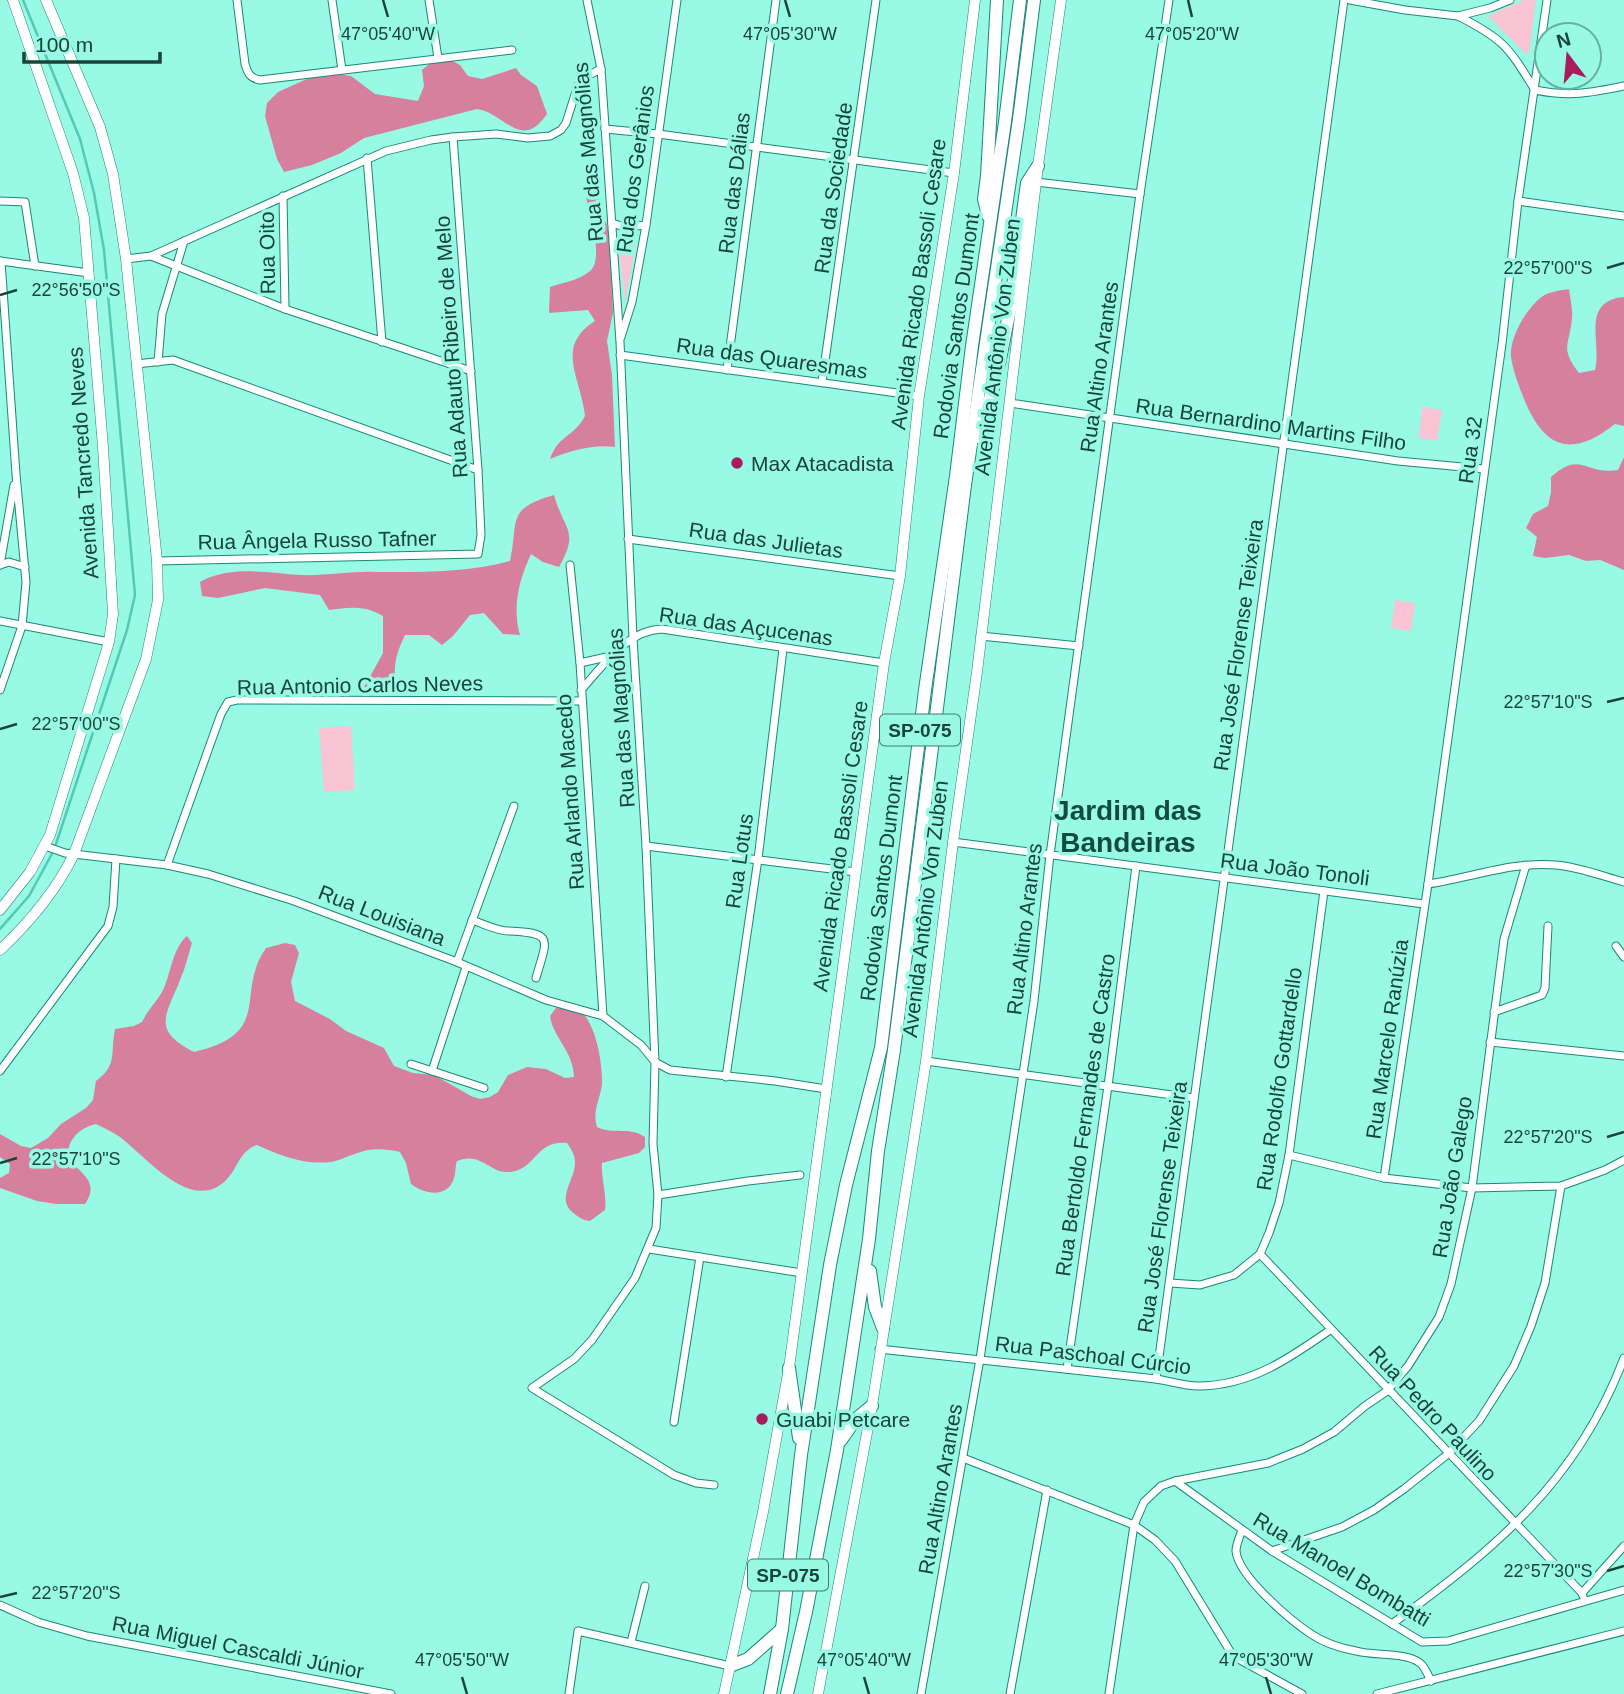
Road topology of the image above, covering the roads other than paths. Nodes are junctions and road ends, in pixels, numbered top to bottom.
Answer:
1 (13, 0) edge
2 (46, 0) edge
3 (237, 0) edge
4 (332, 0) edge
5 (429, 0) edge
6 (587, 0) edge
7 (677, 0) edge
8 (776, 0) edge
9 (876, 0) edge
10 (975, 0) edge
11 (997, 0) edge
12 (1020, 0) edge
13 (1034, 0) edge
14 (1061, 0) edge
15 (1169, 0) edge
16 (1344, 0) edge
17 (1350, 0) edge
18 (1510, 0) edge
19 (1547, 0) edge
20 (1458, 16) junction
21 (1544, 21) edge
22 (512, 50) dead end
23 (438, 58) junction
24 (342, 69) junction
25 (601, 69) junction
26 (1624, 86) edge
27 (1533, 87) edge
28 (1603, 90) edge
29 (1535, 91) edge
30 (1540, 91) edge
31 (1599, 91) edge
32 (605, 129) junction
33 (658, 134) junction
34 (453, 137) junction
35 (756, 147) junction
36 (368, 158) junction
37 (855, 160) junction
38 (1038, 166) junction
39 (954, 173) junction
40 (1036, 182) junction
41 (1140, 194) junction
42 (283, 196) junction
43 (0, 201) edge
44 (1518, 201) junction
45 (1624, 216) edge
46 (989, 222) junction
47 (612, 223) junction
48 (646, 225) junction
49 (184, 242) junction
50 (151, 256) junction
51 (127, 259) junction
52 (0, 261) edge
53 (35, 266) junction
54 (176, 266) junction
55 (89, 273) junction
56 (285, 309) junction
57 (382, 342) junction
58 (620, 342) junction
59 (620, 355) junction
60 (159, 362) junction
61 (136, 364) junction
62 (727, 370) junction
63 (471, 371) junction
64 (822, 382) junction
65 (919, 396) junction
66 (1010, 403) junction
67 (1111, 418) junction
68 (1283, 444) junction
69 (1485, 469) junction
70 (478, 470) junction
71 (16, 474) junction
72 (965, 485) junction
73 (628, 539) junction
74 (478, 554) joint
75 (157, 561) junction
76 (0, 565) edge
77 (570, 565) dead end
78 (25, 567) junction
79 (900, 576) junction
80 (0, 621) edge
81 (22, 626) junction
82 (980, 636) junction
83 (633, 638) junction
84 (109, 642) junction
85 (1079, 646) junction
86 (783, 649) junction
87 (612, 656) junction
88 (580, 663) junction
89 (884, 663) junction
90 (3, 672) edge
91 (0, 690) edge
92 (581, 690) junction
93 (581, 701) junction
94 (514, 806) dead end
95 (953, 842) junction
96 (646, 846) junction
97 (48, 847) junction
98 (70, 853) junction
99 (1049, 855) junction
100 (116, 859) junction
101 (758, 859) junction
102 (167, 865) junction
103 (1526, 865) junction
104 (1136, 866) junction
105 (856, 872) junction
106 (1224, 878) junction
107 (1624, 882) edge
108 (1428, 884) junction
109 (1324, 891) junction
110 (1424, 904) junction
111 (0, 910) edge
112 (472, 920) junction
113 (1548, 926) dead end
114 (1616, 946) dead end
115 (0, 950) edge
116 (1624, 957) edge
117 (457, 962) junction
118 (466, 967) junction
119 (536, 978) dead end
120 (1494, 1012) junction
121 (603, 1016) junction
122 (1490, 1042) junction
123 (1624, 1056) edge
124 (926, 1061) junction
125 (655, 1062) junction
126 (411, 1064) dead end
127 (0, 1071) edge
128 (432, 1071) junction
129 (1022, 1075) junction
130 (726, 1077) junction
131 (1108, 1086) junction
132 (484, 1088) dead end
133 (826, 1089) junction
134 (1194, 1098) junction
135 (1289, 1155) junction
136 (1624, 1160) edge
137 (800, 1175) dead end
138 (1384, 1178) junction
139 (1561, 1186) junction
140 (1472, 1188) junction
141 (658, 1195) junction
142 (869, 1240) junction
143 (649, 1249) junction
144 (1260, 1254) junction
145 (700, 1257) junction
146 (802, 1273) junction
147 (1170, 1283) junction
148 (883, 1328) junction
149 (1330, 1330) junction
150 (879, 1349) junction
151 (1624, 1358) edge
152 (980, 1359) junction
153 (789, 1368) junction
154 (1067, 1369) junction
155 (1156, 1379) junction
156 (1387, 1391) junction
157 (872, 1406) junction
158 (674, 1422) dead end
159 (837, 1450) junction
160 (1448, 1454) junction
161 (801, 1455) junction
162 (963, 1458) junction
163 (1175, 1480) junction
164 (714, 1485) dead end
165 (1046, 1490) junction
166 (1134, 1525) junction
167 (1515, 1525) junction
168 (1242, 1530) junction
169 (1624, 1546) edge
170 (1272, 1551) junction
171 (645, 1586) dead end
172 (1624, 1590) edge
173 (1583, 1597) junction
174 (0, 1605) edge
175 (1391, 1624) junction
176 (782, 1629) junction
177 (1624, 1631) edge
178 (631, 1642) junction
179 (730, 1666) junction
180 (1431, 1681) junction
181 (1394, 1692) edge
182 (821, 1693) edge
183 (391, 1694) edge
184 (569, 1694) edge
185 (724, 1694) edge
186 (770, 1694) edge
187 (787, 1694) edge
188 (921, 1694) edge
189 (1010, 1694) edge
190 (1109, 1694) edge
191 (1302, 1694) edge
192 (1377, 1694) edge

1 - 55 street, Avenida Tancredo Neves
2 - 51 street
3 - 24 street
4 - 24 street
5 - 23 street
6 - 25 street, Rua das Magnólias
7 - 33 street, Rua dos Gerânios
8 - 35 street, Rua das Dálias
9 - 37 street, Rua da Sociedade
10 - 39 street, Avenida Ricado Bassoli Cesare
11 - 46 highway
12 - 46 highway, Rodovia Santos Dumont / SP-075
13 - 72 highway, Rodovia Santos Dumont / SP-075
14 - 38 street, Avenida Antônio Von Zuben
15 - 41 street, Rua Altino Arantes
16 - 68 street, Rua José Florense Teixeira
17 - 20 street
18 - 20 street
19 - 21 street, Rua 32
20 - 27 street
22 - 23 street
23 - 24 street
25 - 32 street, Rua das Magnólias
25 - 34 street
26 - 28 street
29 - 44 street, Rua 32
30 - 31 street
32 - 33 street
32 - 47 street, Rua das Magnólias
33 - 35 street
33 - 48 street, Rua dos Gerânios
34 - 36 street
34 - 63 street, Rua Adauto Ribeiro de Melo
35 - 37 street
35 - 62 street, Rua das Dálias
36 - 42 street
36 - 57 street
37 - 39 street
37 - 64 street, Rua da Sociedade
38 - 40 street, Avenida Antônio Von Zuben
38 - 72 highway
39 - 65 street, Avenida Ricado Bassoli Cesare
40 - 41 street
40 - 66 street, Avenida Antônio Von Zuben
41 - 67 street, Rua Altino Arantes
42 - 49 street
42 - 56 street, Rua Oito
43 - 53 street
44 - 45 street
44 - 69 street, Rua 32
46 - 161 highway, Rodovia Santos Dumont / SP-075
47 - 48 street
47 - 58 street, Rua das Magnólias
48 - 58 street, Rua dos Gerânios
49 - 50 street
49 - 54 street
50 - 51 street
50 - 54 street
51 - 61 street
52 - 53 street
52 - 71 street
53 - 55 street
54 - 56 street
54 - 60 street
55 - 84 street, Avenida Tancredo Neves
56 - 57 street
57 - 63 street
58 - 59 street, Rua das Magnólias
59 - 62 street, Rua das Quaresmas
59 - 73 street, Rua das Magnólias
60 - 61 street
60 - 70 street
61 - 75 street
62 - 64 street, Rua das Quaresmas
63 - 70 street, Rua Adauto Ribeiro de Melo
64 - 65 street, Rua das Quaresmas
65 - 79 street, Avenida Ricado Bassoli Cesare
66 - 67 street, Rua Bernardino Martins Filho
66 - 82 street, Avenida Antônio Von Zuben
67 - 68 street, Rua Bernardino Martins Filho
67 - 85 street, Rua Altino Arantes
68 - 69 street, Rua Bernardino Martins Filho
68 - 106 street, Rua José Florense Teixeira
69 - 108 street, Rua 32
70 - 74 street, Rua Adauto Ribeiro de Melo
71 - 76 street
71 - 78 street
72 - 142 highway, Rodovia Santos Dumont / SP-075
73 - 79 street, Rua das Julietas
73 - 83 street, Rua das Magnólias
74 - 75 street, Rua Ângela Russo Tafner
75 - 98 street
76 - 78 street
77 - 88 street, Rua Arlando Macedo
78 - 81 street
79 - 89 street, Avenida Ricado Bassoli Cesare
80 - 81 street
81 - 84 street
81 - 90 street
82 - 85 street
82 - 95 street, Avenida Antônio Von Zuben
83 - 86 street, Rua das Açucenas
83 - 87 street, Rua das Açucenas
83 - 96 street, Rua das Magnólias
84 - 97 street, Avenida Tancredo Neves
85 - 99 street, Rua Altino Arantes
86 - 89 street, Rua das Açucenas
86 - 101 street, Rua Lotus
87 - 88 street, Rua das Açucenas
87 - 92 street, Rua das Açucenas
88 - 92 street, Rua Arlando Macedo
89 - 105 street, Avenida Ricado Bassoli Cesare
90 - 91 street
92 - 93 street, Rua Arlando Macedo
93 - 102 street, Rua Antonio Carlos Neves
93 - 121 street, Rua Arlando Macedo
94 - 112 street
95 - 99 street, Rua João Tonoli
95 - 124 street, Avenida Antônio Von Zuben
96 - 101 street
96 - 125 street, Rua das Magnólias
97 - 98 street, Rua Louisiana
97 - 111 street, Avenida Tancredo Neves
98 - 100 street, Rua Louisiana
98 - 115 street
99 - 104 street, Rua João Tonoli
99 - 129 street, Rua Altino Arantes
100 - 102 street, Rua Louisiana
100 - 127 street
101 - 105 street
101 - 130 street, Rua Lotus
102 - 117 street, Rua Louisiana
103 - 107 street
103 - 108 street
103 - 120 street, Rua João Galego
104 - 106 street, Rua João Tonoli
104 - 131 street, Rua Bertoldo Fernandes de Castro
105 - 133 street, Avenida Ricado Bassoli Cesare
106 - 109 street, Rua João Tonoli
106 - 134 street, Rua José Florense Teixeira
108 - 110 street, Rua 32
109 - 110 street, Rua João Tonoli
109 - 135 street, Rua Rodolfo Gottardello
110 - 138 street, Rua Marcelo Ranúzia
112 - 117 street
112 - 119 street
113 - 120 street
114 - 116 street
117 - 118 street, Rua Louisiana
118 - 121 street, Rua Louisiana
118 - 128 street
120 - 122 street, Rua João Galego
121 - 125 street, Rua Louisiana
122 - 123 street
122 - 140 street, Rua João Galego
124 - 129 street
124 - 148 street, Avenida Antônio Von Zuben
125 - 130 street
125 - 141 street, Rua das Magnólias
126 - 128 street
128 - 132 street
129 - 131 street
129 - 152 street, Rua Altino Arantes
130 - 133 street
131 - 134 street
131 - 154 street, Rua Bertoldo Fernandes de Castro
133 - 146 street, Avenida Ricado Bassoli Cesare
134 - 147 street, Rua José Florense Teixeira
135 - 138 street
135 - 144 street, Rua Rodolfo Gottardello
136 - 139 street
137 - 141 street
138 - 140 street
139 - 140 street
139 - 160 street
140 - 156 street, Rua João Galego
141 - 143 street, Rua das Magnólias
142 - 148 highway
142 - 159 highway, Rodovia Santos Dumont / SP-075
143 - 145 street
143 - 164 street, Rua das Magnólias
144 - 147 street
144 - 149 street, Rua Pedro Paulino
145 - 146 street
145 - 158 street
146 - 153 street, Avenida Ricado Bassoli Cesare
147 - 155 street, Rua José Florense Teixeira
148 - 150 street, Avenida Antônio Von Zuben
149 - 155 street, Rua Paschoal Cúrcio
149 - 156 street, Rua Pedro Paulino
150 - 152 street, Rua Paschoal Cúrcio
150 - 157 street, Avenida Antônio Von Zuben
151 - 167 street
152 - 154 street, Rua Paschoal Cúrcio
152 - 162 street, Rua Altino Arantes
153 - 161 highway
153 - 179 street, Avenida Ricado Bassoli Cesare
154 - 155 street, Rua Paschoal Cúrcio
156 - 160 street, Rua Pedro Paulino
156 - 163 street, Rua João Galego
157 - 159 highway
157 - 182 street, Avenida Antônio Von Zuben
159 - 187 highway, Rodovia Santos Dumont / SP-075
160 - 167 street, Rua Pedro Paulino
160 - 170 street
161 - 176 highway, Rodovia Santos Dumont / SP-075
162 - 165 street
162 - 188 street, Rua Altino Arantes
163 - 166 street, Rua João Galego
163 - 168 street, Rua Manoel Bombatti
165 - 166 street
165 - 189 street
166 - 190 street, Rua João Galego
166 - 191 street
167 - 173 street, Rua Pedro Paulino
167 - 175 street
168 - 170 street, Rua Manoel Bombatti
168 - 180 street
169 - 173 street
170 - 175 street, Rua Manoel Bombatti
171 - 178 street
172 - 173 street, Rua Manoel Bombatti
173 - 175 street, Rua Manoel Bombatti
174 - 183 street, Rua Miguel Cascaldi Júnior
176 - 179 highway
176 - 186 highway, Rodovia Santos Dumont / SP-075
177 - 180 street
178 - 179 street
178 - 184 street
179 - 185 street, Avenida Ricado Bassoli Cesare
180 - 181 street
181 - 192 street

